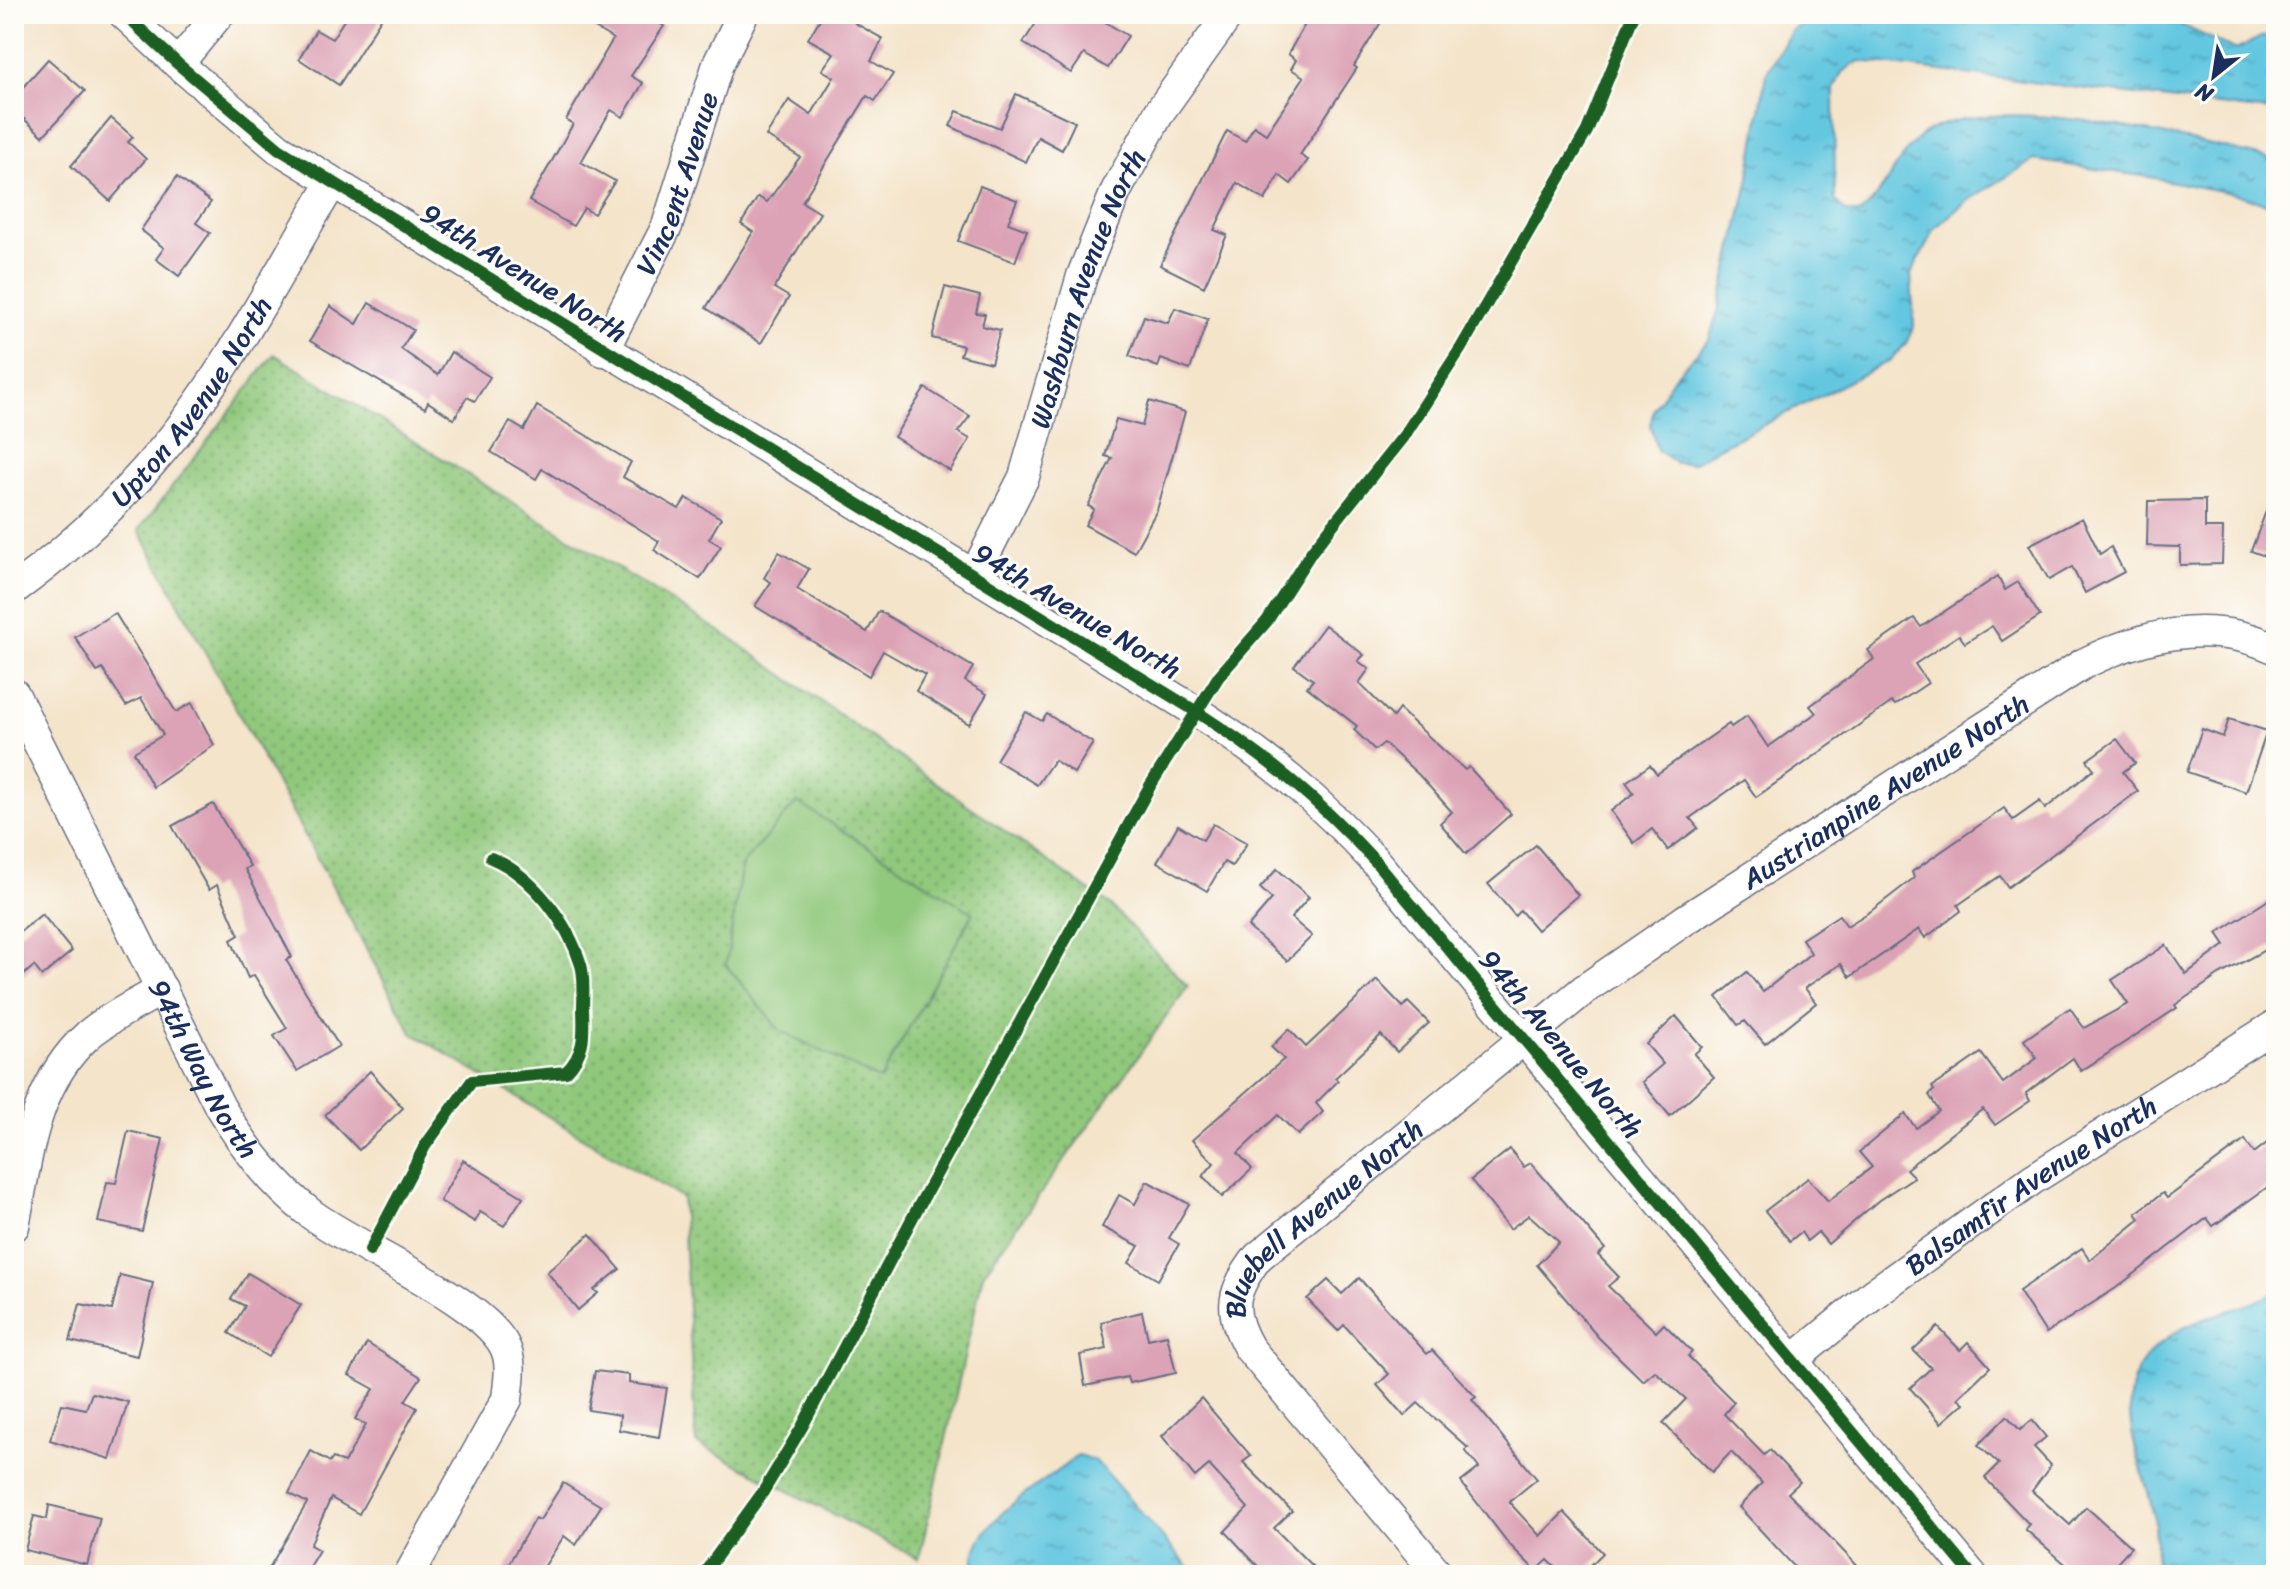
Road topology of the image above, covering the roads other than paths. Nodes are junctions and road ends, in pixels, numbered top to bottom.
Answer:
1 (124, 14) edge
2 (219, 14) edge
3 (743, 14) edge
4 (1229, 14) edge
5 (178, 64) junction
6 (332, 183) junction
7 (603, 351) junction
8 (974, 576) junction
9 (14, 589) edge
10 (2276, 649) edge
11 (14, 694) edge
12 (162, 989) junction
13 (2276, 1025) edge
14 (1524, 1037) junction
15 (14, 1226) edge
16 (1794, 1359) junction
17 (409, 1575) edge
18 (1439, 1575) edge
19 (1972, 1575) edge

1 - 5 street, 94th Avenue North
2 - 5 street
3 - 7 street, Vincent Avenue
4 - 8 street, Washburn Avenue North
5 - 6 street, 94th Avenue North
6 - 7 street, 94th Avenue North
6 - 9 street, Upton Avenue North
7 - 8 street, 94th Avenue North
8 - 14 street, 94th Avenue North
10 - 14 street, Austrianpine Avenue North
11 - 12 street, 94th Way North
12 - 15 street
12 - 17 street, 94th Way North
13 - 16 street, Balsamfir Avenue North
14 - 16 street, 94th Avenue North
14 - 18 street, Bluebell Avenue North
16 - 19 street, 94th Avenue North

